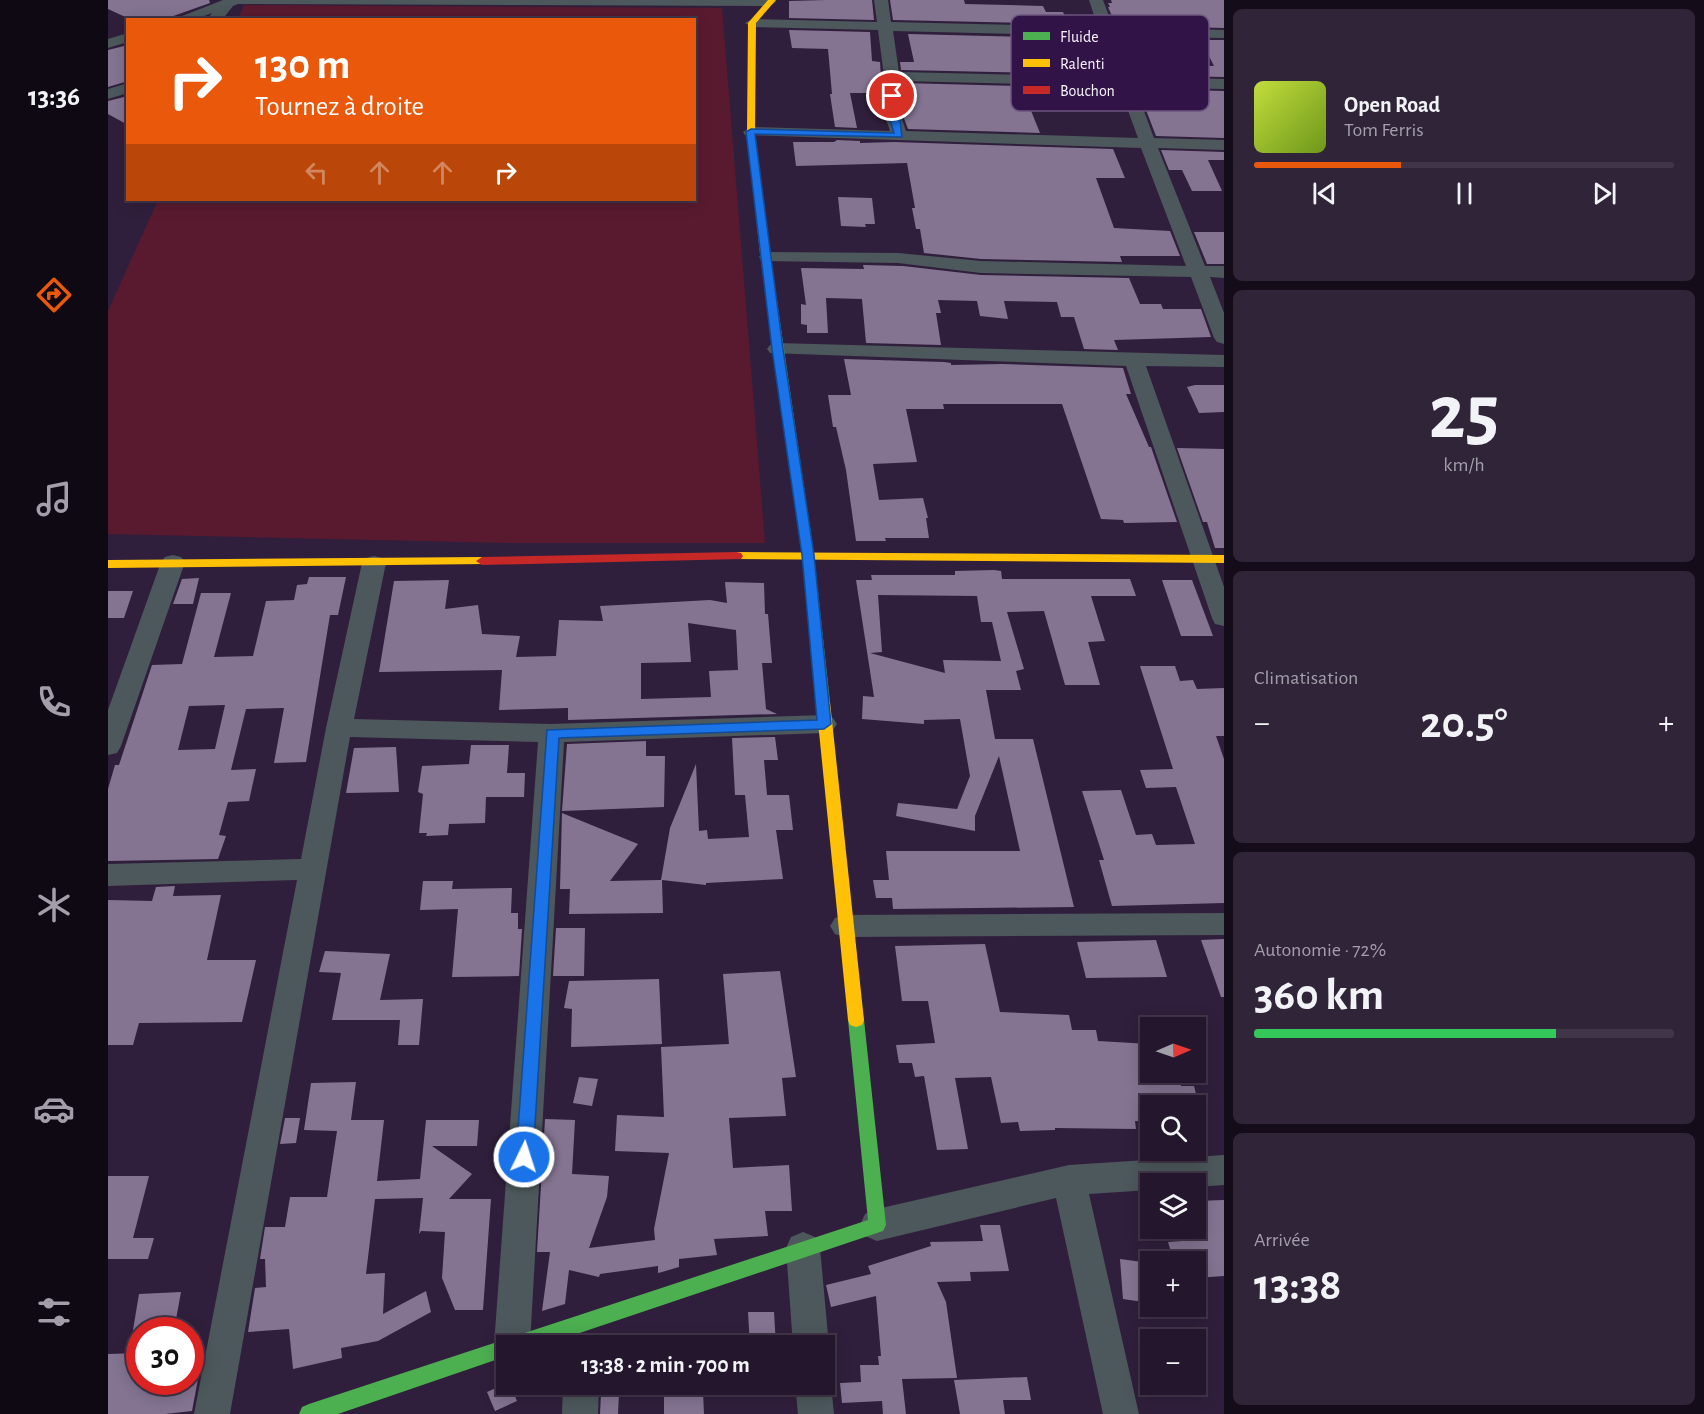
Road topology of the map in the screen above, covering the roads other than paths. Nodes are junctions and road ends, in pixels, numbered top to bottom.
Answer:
1 (881, 0) edge
2 (1096, 0) edge
3 (770, 1) edge
4 (228, 3) junction
5 (1102, 15) edge
6 (185, 18) edge
7 (216, 18) edge
8 (752, 23) junction
9 (883, 27) junction
10 (1011, 30) edge
11 (1209, 34) edge
12 (1224, 34) edge
13 (126, 38) edge
14 (108, 44) edge
15 (892, 76) junction
16 (1011, 79) edge
17 (1209, 84) edge
18 (1224, 84) edge
19 (126, 89) edge
20 (108, 94) edge
21 (1137, 111) edge
22 (751, 132) junction
23 (899, 135) junction
24 (1148, 144) junction
25 (1224, 145) edge
26 (768, 257) junction
27 (1199, 271) junction
28 (1224, 272) edge
29 (1224, 338) edge
30 (777, 349) junction
31 (1134, 360) junction
32 (1224, 361) edge
33 (808, 555) junction
34 (1224, 559) edge
35 (1202, 560) junction
36 (173, 562) junction
37 (374, 563) junction
38 (108, 564) edge
39 (1224, 618) edge
40 (116, 702) edge
41 (824, 724) junction
42 (339, 728) junction
43 (552, 734) junction
44 (108, 746) edge
45 (314, 869) junction
46 (108, 875) edge
47 (1224, 924) edge
48 (844, 926) junction
49 (1224, 1170) edge
50 (1069, 1180) junction
51 (877, 1225) junction
52 (803, 1248) junction
53 (582, 1334) edge
54 (513, 1335) edge
55 (810, 1335) edge
56 (496, 1351) edge
57 (581, 1395) edge
58 (814, 1395) edge
59 (212, 1414) edge
60 (309, 1414) edge
61 (580, 1414) edge
62 (816, 1414) edge
63 (1121, 1414) edge

1 - 9 street
2 - 5 street
3 - 4 street
3 - 8 street
4 - 6 street
4 - 7 street
8 - 9 street
8 - 22 street
9 - 10 street
9 - 15 street
11 - 12 street
13 - 14 street
15 - 16 street
15 - 23 street
17 - 18 street
19 - 20 street
21 - 24 street
22 - 23 street
22 - 26 street
23 - 24 street
24 - 25 street
24 - 27 street
26 - 27 street
26 - 30 street
27 - 28 street
27 - 29 street
30 - 31 street
30 - 33 street
31 - 32 street
31 - 35 street
33 - 35 street
33 - 37 street
33 - 41 street
34 - 35 street
35 - 39 street
36 - 37 street
36 - 38 street
36 - 40 street
37 - 42 street
40 - 44 street
41 - 43 street
41 - 48 street
42 - 43 street
42 - 45 street
43 - 54 street
45 - 46 street
45 - 59 street
47 - 48 street
48 - 51 street
49 - 50 street
50 - 51 street
50 - 63 street
51 - 52 street
52 - 53 street
52 - 55 street
56 - 60 street
57 - 61 street
58 - 62 street

